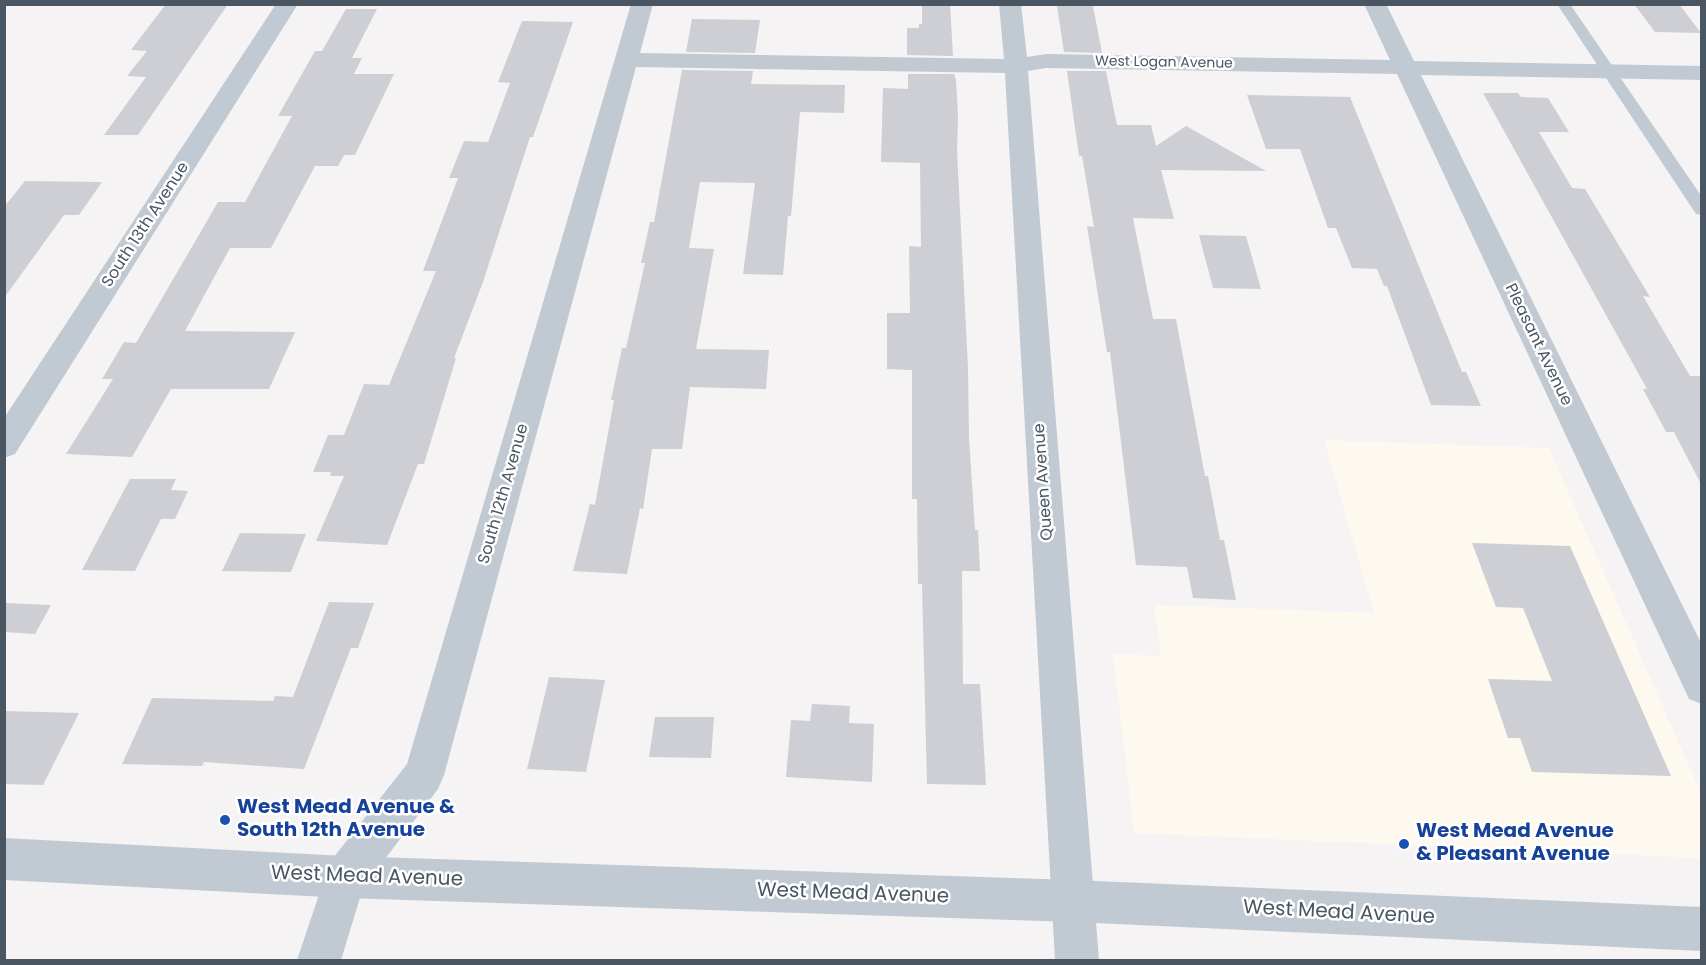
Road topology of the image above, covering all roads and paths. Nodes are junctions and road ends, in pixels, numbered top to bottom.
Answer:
1 (287, 4) edge
2 (642, 4) edge
3 (1010, 4) edge
4 (1375, 4) edge
5 (1563, 4) edge
6 (627, 60) junction
7 (1016, 66) junction
8 (1405, 66) junction
9 (1608, 70) junction
10 (1701, 73) edge
11 (1701, 210) edge
12 (4, 445) edge
13 (1701, 686) edge
14 (4, 859) edge
15 (345, 877) junction
16 (1072, 901) junction
17 (1701, 929) edge
18 (319, 960) edge
19 (1077, 960) edge

1 - 12 street, South 13th Avenue
2 - 6 street, South 12th Avenue
3 - 7 street, Queen Avenue
4 - 8 street, Pleasant Avenue
5 - 9 lane
6 - 7 street, West Logan Avenue
6 - 15 street, South 12th Avenue
7 - 8 street, West Logan Avenue
7 - 16 street, Queen Avenue
8 - 9 street, West Logan Avenue
8 - 13 street, Pleasant Avenue
9 - 10 street, West Logan Avenue
9 - 11 lane
14 - 15 street, West Mead Avenue
15 - 16 street, West Mead Avenue
15 - 18 street, South 12th Avenue
16 - 17 street, West Mead Avenue
16 - 19 street, Queen Avenue

